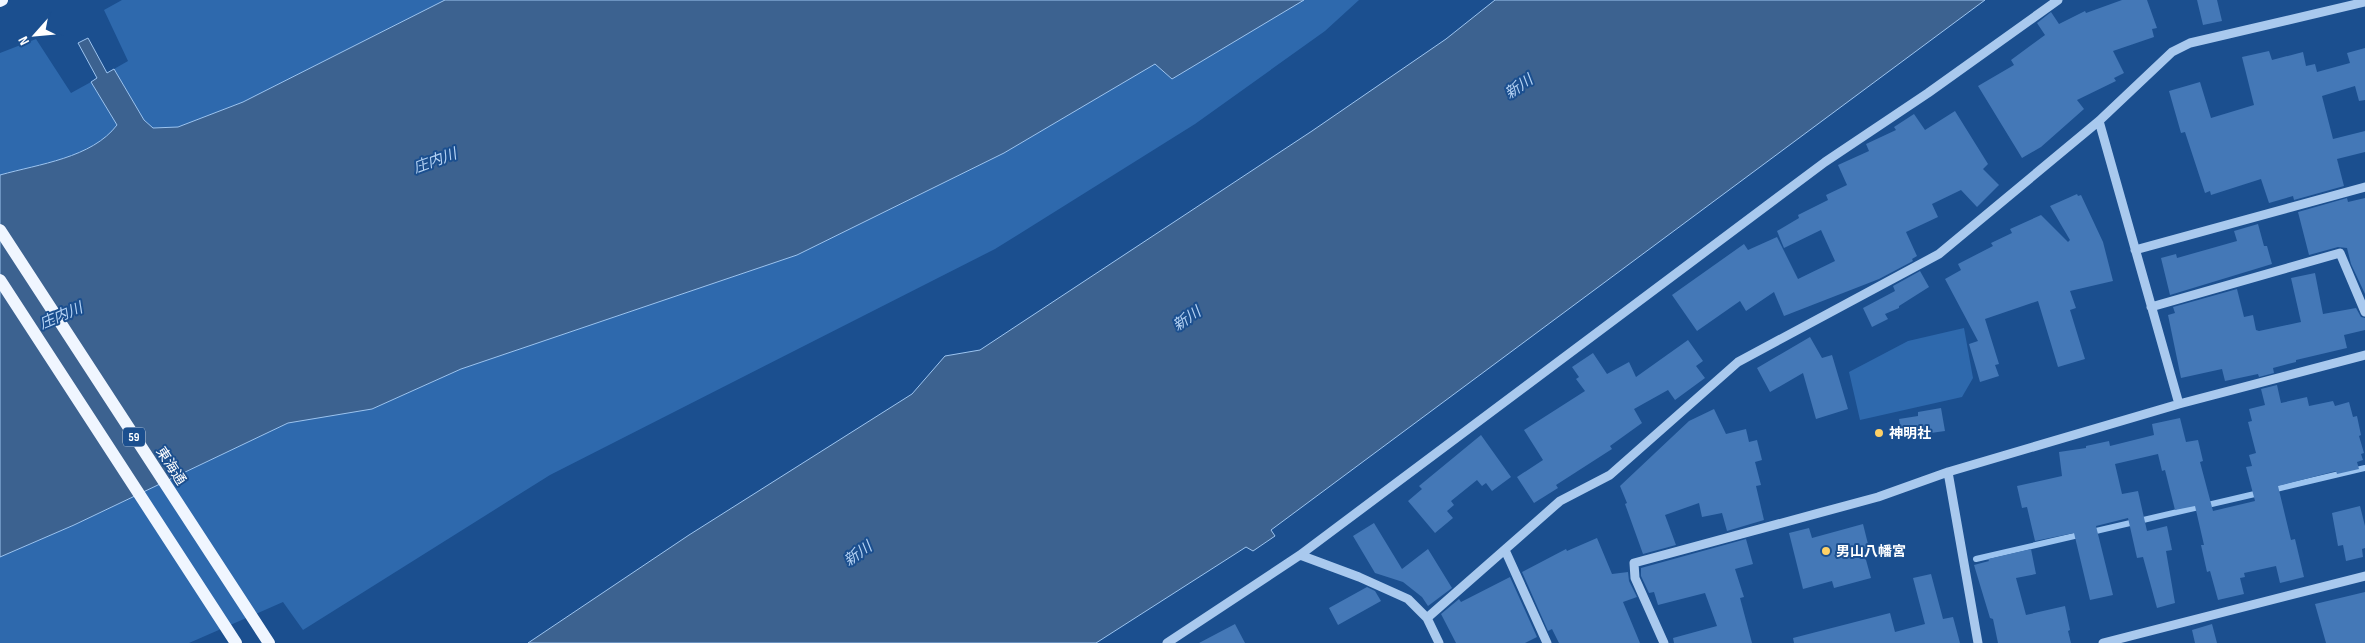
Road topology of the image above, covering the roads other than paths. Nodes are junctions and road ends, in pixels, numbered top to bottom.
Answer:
1 (2058, 0) edge
2 (2365, 2) edge
3 (2099, 121) junction
4 (2365, 186) edge
5 (0, 230) edge
6 (2136, 250) junction
7 (0, 280) edge
8 (2152, 307) junction
9 (2365, 312) edge
10 (2365, 355) edge
11 (2179, 404) junction
12 (1948, 472) junction
13 (1505, 550) junction
14 (1300, 554) junction
15 (2365, 576) edge
16 (1427, 618) junction
17 (236, 643) edge
18 (268, 643) edge
19 (1167, 643) edge
20 (1439, 643) edge
21 (1547, 643) edge
22 (1664, 643) edge
23 (1978, 643) edge
24 (2103, 643) edge

1 - 14 street
2 - 3 street
3 - 6 street
3 - 13 street
4 - 6 street
5 - 18 main road, 東海通 / 59
6 - 8 street
7 - 17 main road, 59
8 - 9 street
8 - 11 street
10 - 11 street
11 - 12 street
12 - 22 street
12 - 23 street
13 - 16 street
13 - 21 street
14 - 16 street
14 - 19 street
15 - 24 street
16 - 20 street

